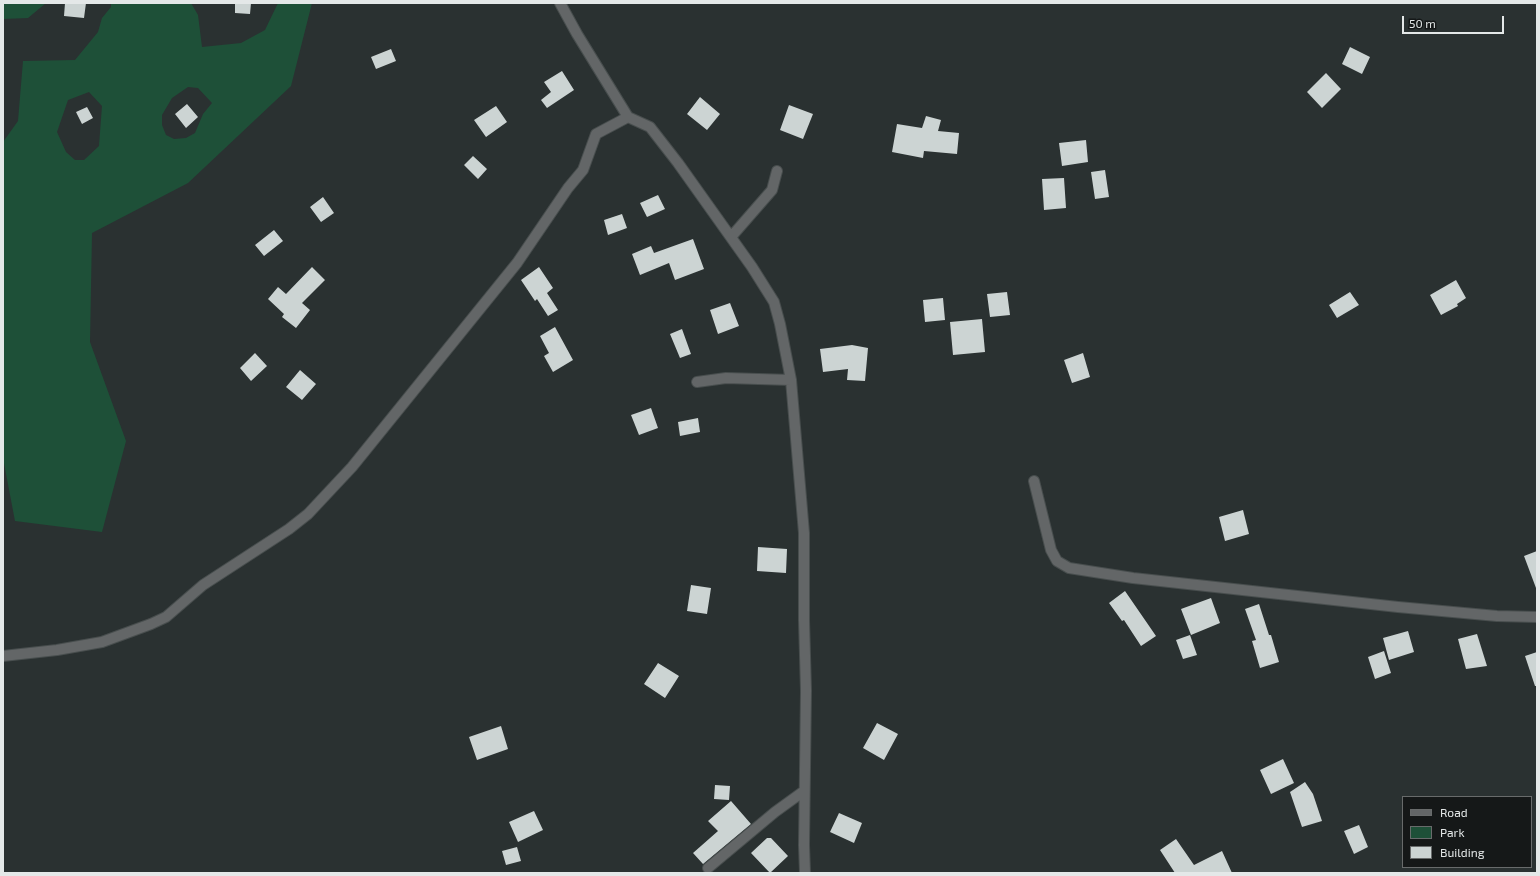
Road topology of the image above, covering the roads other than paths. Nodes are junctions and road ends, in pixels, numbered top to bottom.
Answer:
1 (560, 3) edge
2 (628, 117) junction
3 (777, 170) dead end
4 (731, 237) junction
5 (791, 380) junction
6 (697, 382) dead end
7 (1034, 481) dead end
8 (1537, 616) edge
9 (3, 656) edge
10 (804, 791) junction
11 (708, 868) dead end
12 (805, 873) edge

1 - 2 street
2 - 4 street
2 - 9 street
3 - 4 street
4 - 5 street
5 - 6 street
5 - 10 street
7 - 8 street
10 - 11 street
10 - 12 street

